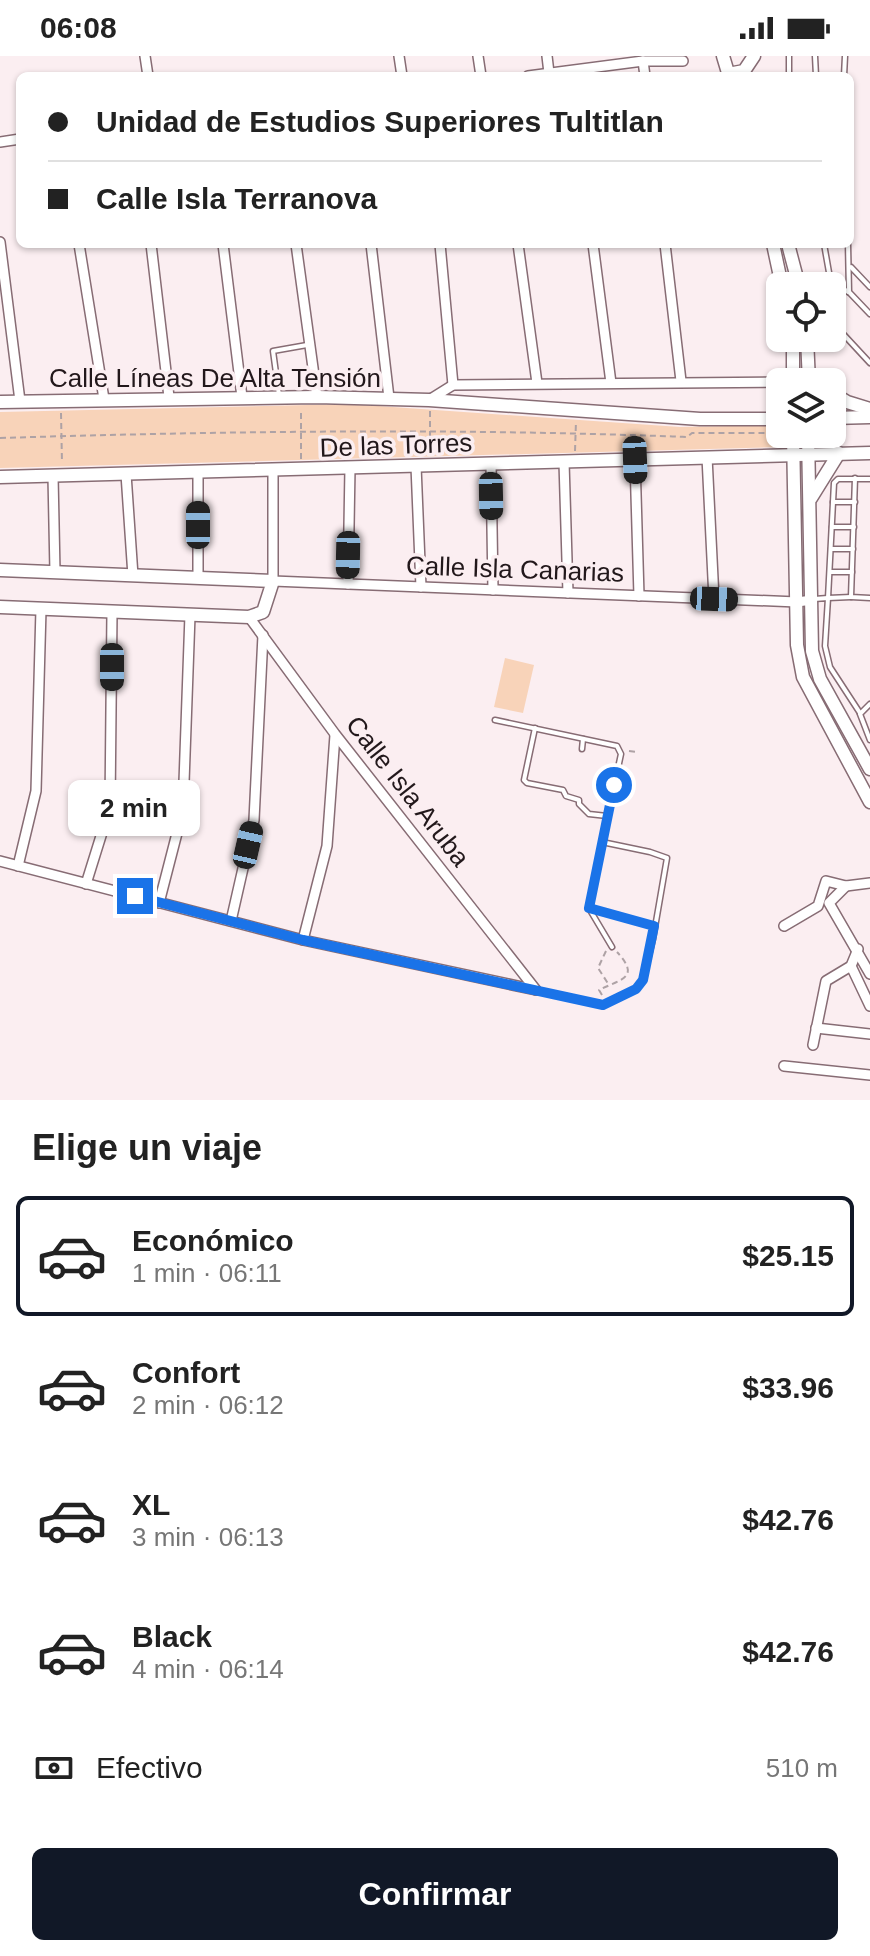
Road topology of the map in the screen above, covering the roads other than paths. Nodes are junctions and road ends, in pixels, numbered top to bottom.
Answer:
1 (622, 60) edge
2 (643, 61) junction
3 (683, 61) dead end
4 (576, 72) edge
5 (644, 72) edge
6 (0, 242) edge
7 (80, 248) edge
8 (151, 248) edge
9 (223, 248) edge
10 (297, 248) edge
11 (371, 248) edge
12 (440, 248) edge
13 (519, 248) edge
14 (594, 248) edge
15 (665, 248) edge
16 (789, 248) edge
17 (825, 248) edge
18 (848, 248) edge
19 (774, 249) edge
20 (849, 265) junction
21 (779, 272) edge
22 (795, 272) edge
23 (870, 287) edge
24 (849, 292) junction
25 (870, 314) edge
26 (846, 337) edge
27 (309, 344) junction
28 (808, 352) edge
29 (809, 359) junction
30 (870, 363) edge
31 (809, 368) edge
32 (814, 368) edge
33 (681, 381) junction
34 (766, 382) edge
35 (537, 383) junction
36 (611, 383) junction
37 (453, 385) junction
38 (169, 397) junction
39 (242, 397) junction
40 (279, 397) junction
41 (317, 397) junction
42 (389, 398) junction
43 (104, 399) junction
44 (429, 400) junction
45 (20, 401) junction
46 (846, 401) edge
47 (0, 402) edge
48 (870, 409) edge
49 (870, 417) edge
50 (846, 418) edge
51 (766, 419) edge
52 (793, 448) edge
53 (808, 448) edge
54 (839, 453) junction
55 (870, 453) edge
56 (808, 454) junction
57 (793, 455) junction
58 (707, 457) junction
59 (635, 460) junction
60 (570, 462) junction
61 (491, 464) junction
62 (416, 466) junction
63 (350, 468) junction
64 (273, 470) junction
65 (198, 472) junction
66 (126, 474) junction
67 (58, 476) junction
68 (0, 477) edge
69 (855, 478) junction
70 (870, 479) edge
71 (809, 500) junction
72 (833, 502) junction
73 (855, 502) junction
74 (832, 527) junction
75 (854, 527) junction
76 (830, 549) junction
77 (853, 549) junction
78 (0, 570) edge
79 (55, 572) junction
80 (829, 572) junction
81 (852, 572) junction
82 (133, 576) junction
83 (198, 578) junction
84 (273, 581) junction
85 (348, 584) junction
86 (421, 587) junction
87 (493, 590) junction
88 (568, 593) junction
89 (639, 596) junction
90 (851, 597) junction
91 (828, 598) junction
92 (870, 598) edge
93 (714, 599) junction
94 (812, 600) junction
95 (797, 602) junction
96 (0, 607) edge
97 (41, 609) junction
98 (112, 612) junction
99 (190, 615) junction
100 (249, 617) junction
101 (263, 635) junction
102 (870, 704) edge
103 (860, 713) junction
104 (517, 717) dead end
105 (495, 720) dead end
106 (515, 724) junction
107 (535, 728) junction
108 (335, 734) junction
109 (583, 739) junction
110 (870, 740) edge
111 (582, 749) dead end
112 (870, 769) edge
113 (870, 802) edge
114 (607, 816) junction
115 (602, 842) junction
116 (0, 861) edge
117 (18, 866) junction
118 (870, 883) edge
119 (86, 884) junction
120 (846, 886) junction
121 (159, 903) junction
122 (829, 903) junction
123 (818, 906) junction
124 (589, 908) junction
125 (231, 921) junction
126 (654, 926) junction
127 (784, 926) dead end
128 (303, 940) junction
129 (612, 947) road end
130 (858, 949) junction
131 (851, 966) junction
132 (870, 974) edge
133 (536, 990) junction
134 (870, 1006) edge
135 (816, 1028) junction
136 (870, 1034) edge
137 (813, 1045) dead end
138 (784, 1066) dead end
139 (870, 1075) edge

1 - 2 street
1 - 4 street
2 - 3 street
2 - 5 street
6 - 45 street
7 - 43 street
8 - 38 street
9 - 39 street
10 - 27 street
11 - 42 street
12 - 37 street
13 - 35 street
14 - 36 street
15 - 33 street
16 - 22 main road
17 - 24 lane
18 - 20 lane
19 - 21 main road
20 - 23 lane
20 - 24 lane
24 - 25 lane
26 - 30 lane
27 - 40 lane
27 - 41 street
28 - 29 main road
29 - 31 main road
29 - 32 main road
33 - 34 street
33 - 36 street
35 - 36 street
35 - 37 street
37 - 44 street
38 - 39 main road, Calle Líneas De Alta Tensión
38 - 43 main road, Calle Líneas De Alta Tensión
39 - 40 main road, Calle Líneas De Alta Tensión
40 - 41 main road, Calle Líneas De Alta Tensión
41 - 42 main road, Calle Líneas De Alta Tensión
42 - 44 main road, Calle Líneas De Alta Tensión
43 - 45 main road, Calle Líneas De Alta Tensión
44 - 51 main road, Calle Líneas De Alta Tensión
45 - 47 main road, Calle Líneas De Alta Tensión
46 - 48 main road
49 - 50 main road
52 - 57 main road
53 - 56 main road
54 - 55 main road, De las Torres
54 - 56 main road, De las Torres
54 - 71 main road
56 - 57 main road, De las Torres
56 - 71 main road
57 - 58 main road, De las Torres
57 - 95 main road
58 - 59 main road, De las Torres
58 - 93 street
59 - 60 main road, De las Torres
59 - 89 street
60 - 61 main road, De las Torres
60 - 88 street
61 - 62 main road, De las Torres
61 - 87 street
62 - 63 main road, De las Torres
62 - 86 street
63 - 64 main road, De las Torres
63 - 85 street
64 - 65 main road, De las Torres
64 - 84 street
65 - 66 main road, De las Torres
65 - 83 street
66 - 67 main road, De las Torres
66 - 82 street
67 - 68 main road, De las Torres
67 - 79 street
69 - 70 lane
69 - 72 lane
69 - 73 lane
71 - 94 main road
72 - 73 lane
72 - 74 lane
73 - 75 lane
74 - 75 lane
74 - 76 lane
75 - 77 lane
76 - 77 lane
76 - 80 lane
77 - 81 lane
78 - 79 main road
79 - 82 main road
80 - 81 lane
80 - 91 lane
81 - 90 lane
82 - 83 main road
83 - 84 main road
84 - 85 street, Calle Isla Canarias
84 - 100 main road
85 - 86 street, Calle Isla Canarias
86 - 87 street, Calle Isla Canarias
87 - 88 street, Calle Isla Canarias
88 - 89 street, Calle Isla Canarias
89 - 93 street, Calle Isla Canarias
90 - 91 lane
90 - 92 lane
91 - 94 lane
91 - 103 lane
93 - 95 street, Calle Isla Canarias
94 - 95 street, Calle Isla Canarias
94 - 112 main road
95 - 113 main road
96 - 97 main road
97 - 98 main road
97 - 117 street
98 - 99 main road
98 - 119 street
99 - 100 main road
99 - 121 street
100 - 101 street, Calle Isla Aruba
101 - 108 street, Calle Isla Aruba
101 - 125 street
102 - 103 lane
103 - 110 lane
104 - 106 lane
105 - 106 lane
106 - 107 lane
107 - 109 lane
107 - 114 lane
108 - 128 street
108 - 133 street, Calle Isla Aruba
109 - 111 lane
109 - 114 lane
114 - 115 lane
115 - 124 lane
115 - 126 lane
116 - 117 street
117 - 119 street
118 - 120 street
119 - 121 street
120 - 122 street
120 - 123 street
121 - 125 street
122 - 123 street
122 - 130 street
123 - 127 street
124 - 126 lane
124 - 129 lane
125 - 128 street
126 - 133 lane
128 - 133 street
130 - 131 street
130 - 132 street
131 - 134 street
131 - 135 street
135 - 136 street
135 - 137 street
138 - 139 street

